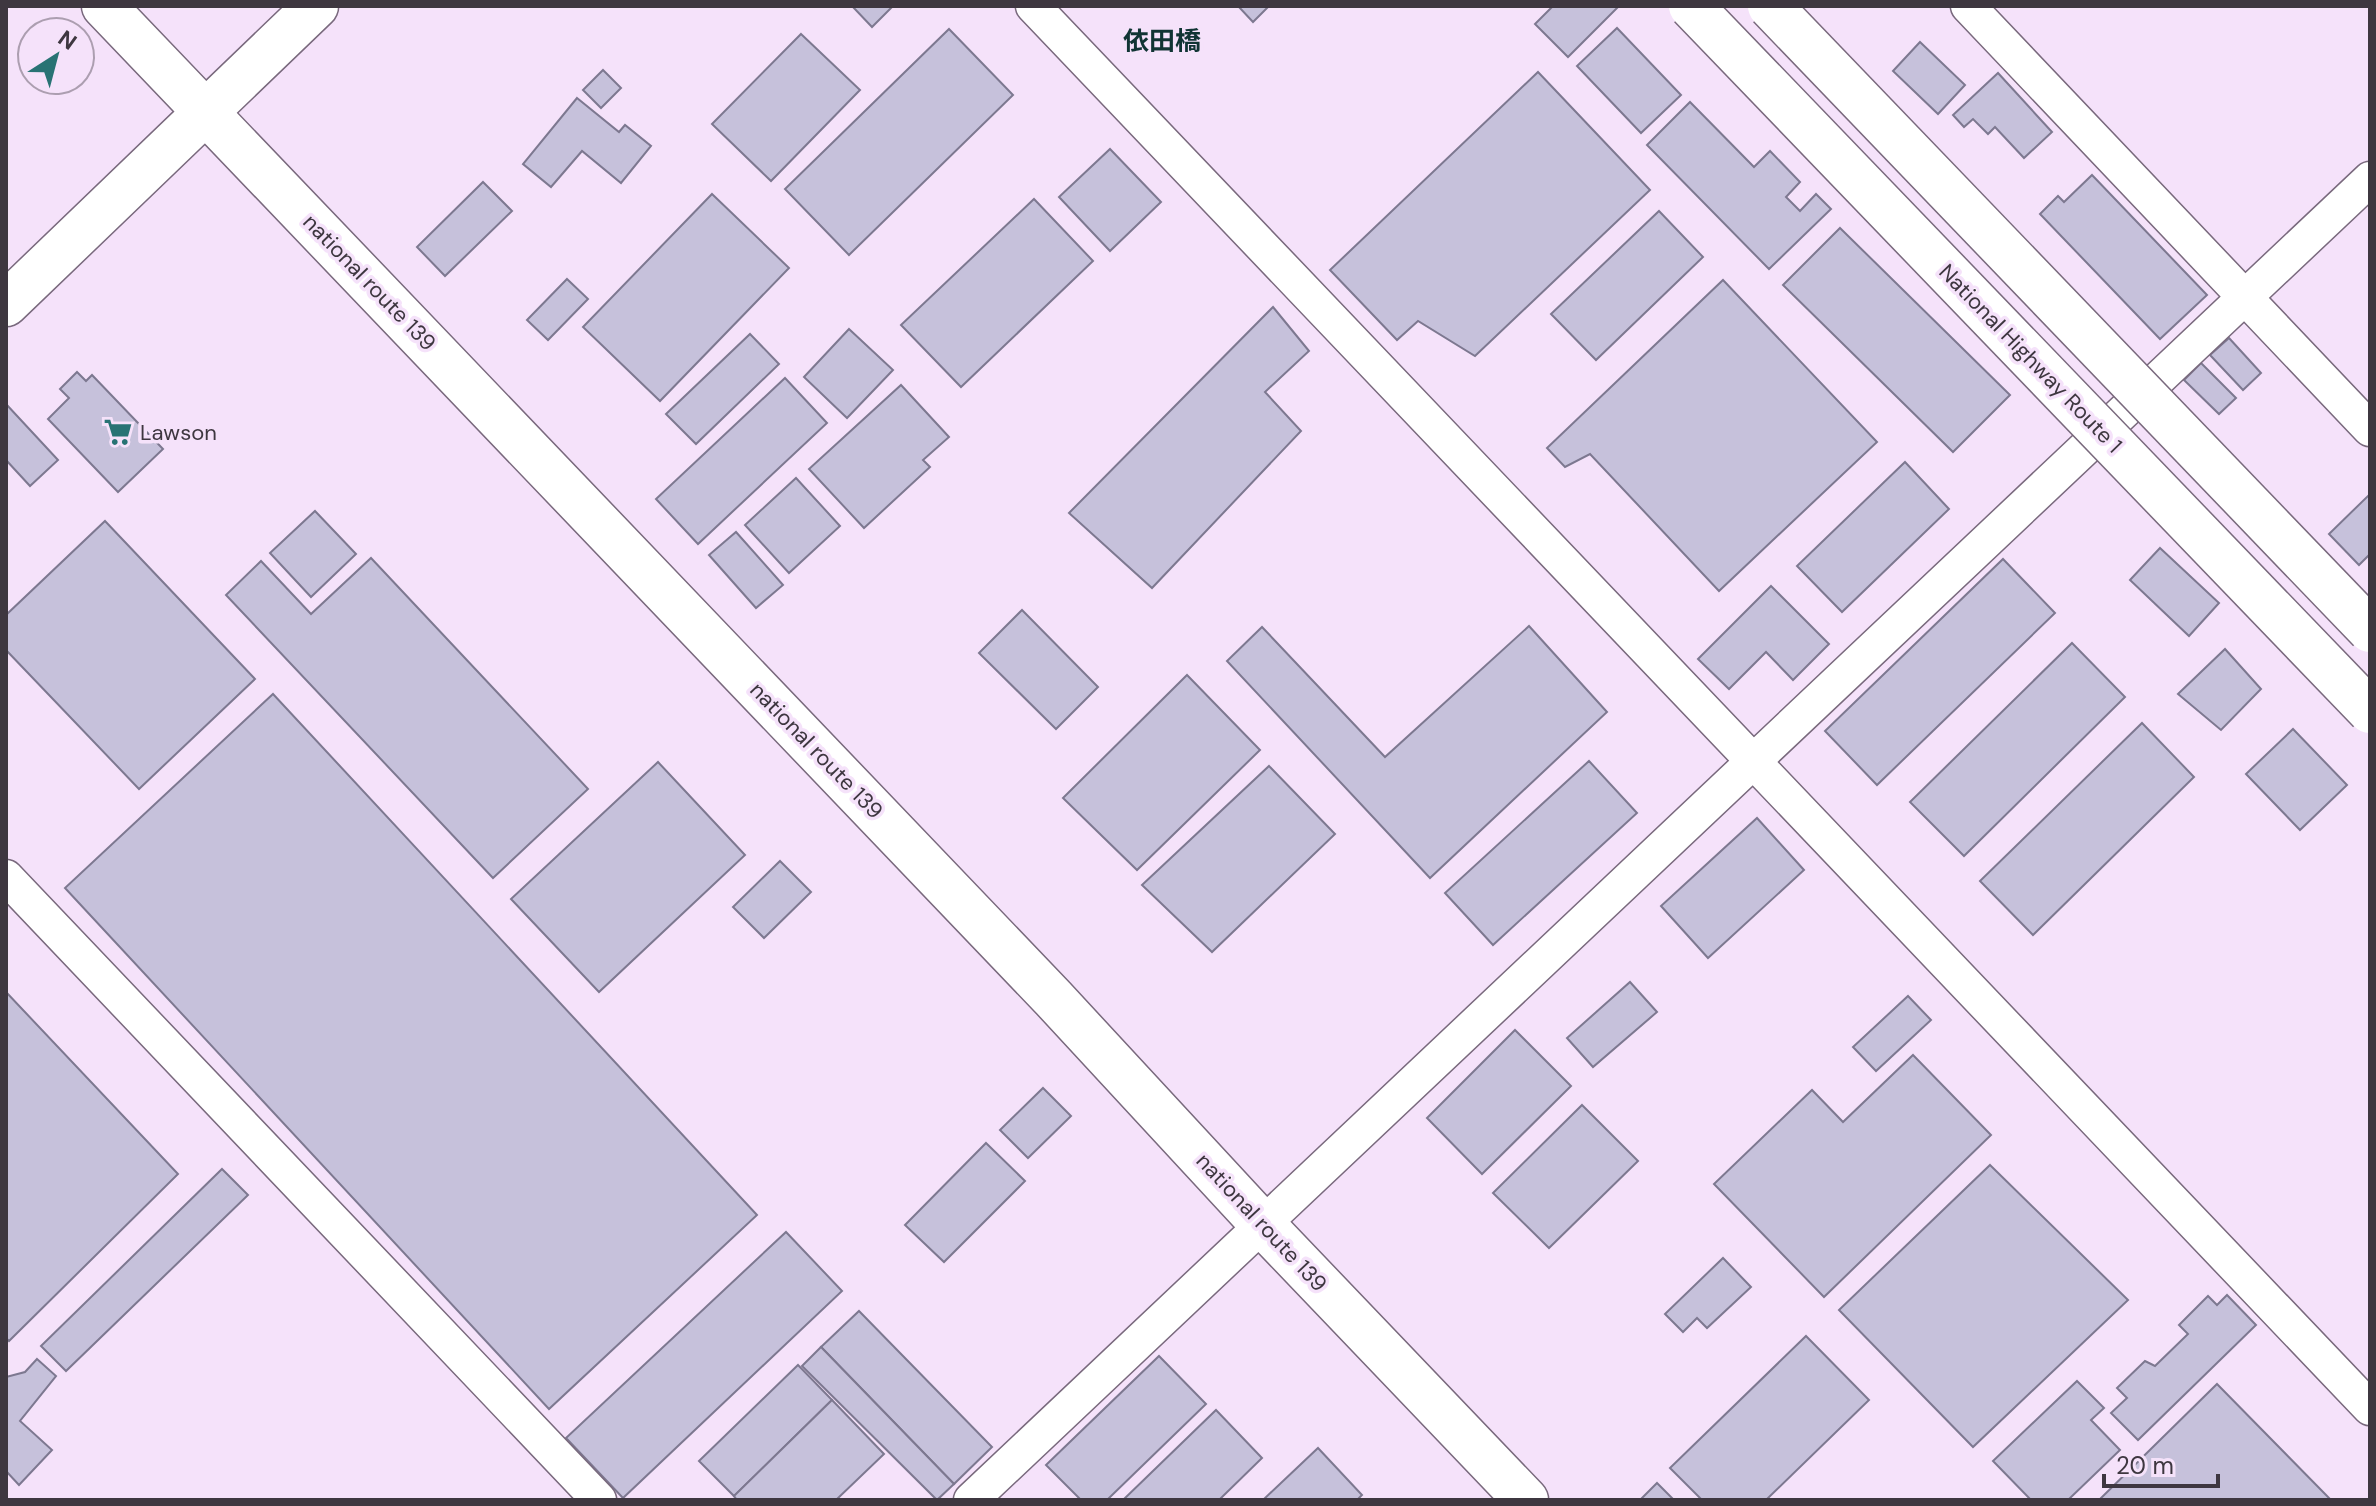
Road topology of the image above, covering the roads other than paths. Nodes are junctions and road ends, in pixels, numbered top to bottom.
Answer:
1 (104, 6) edge
2 (316, 6) edge
3 (1033, 6) edge
4 (1691, 6) edge
5 (1770, 6) edge
6 (1968, 6) edge
7 (205, 114) junction
8 (2370, 179) edge
9 (2245, 298) junction
10 (6, 304) edge
11 (2370, 429) edge
12 (2370, 630) edge
13 (2370, 711) edge
14 (1753, 762) junction
15 (6, 877) edge
16 (1263, 1225) junction
17 (2370, 1408) edge
18 (599, 1500) edge
19 (971, 1500) edge
20 (1526, 1500) edge

1 - 7 main road, national route 139
2 - 7 main road
3 - 14 street
4 - 13 main road, National Highway Route 1, bridge
5 - 12 main road, bridge
6 - 9 street
7 - 10 main road
7 - 16 main road, national route 139
8 - 9 street
9 - 11 street
9 - 14 street
14 - 16 street
14 - 17 street
15 - 18 street
16 - 19 street
16 - 20 main road, national route 139

